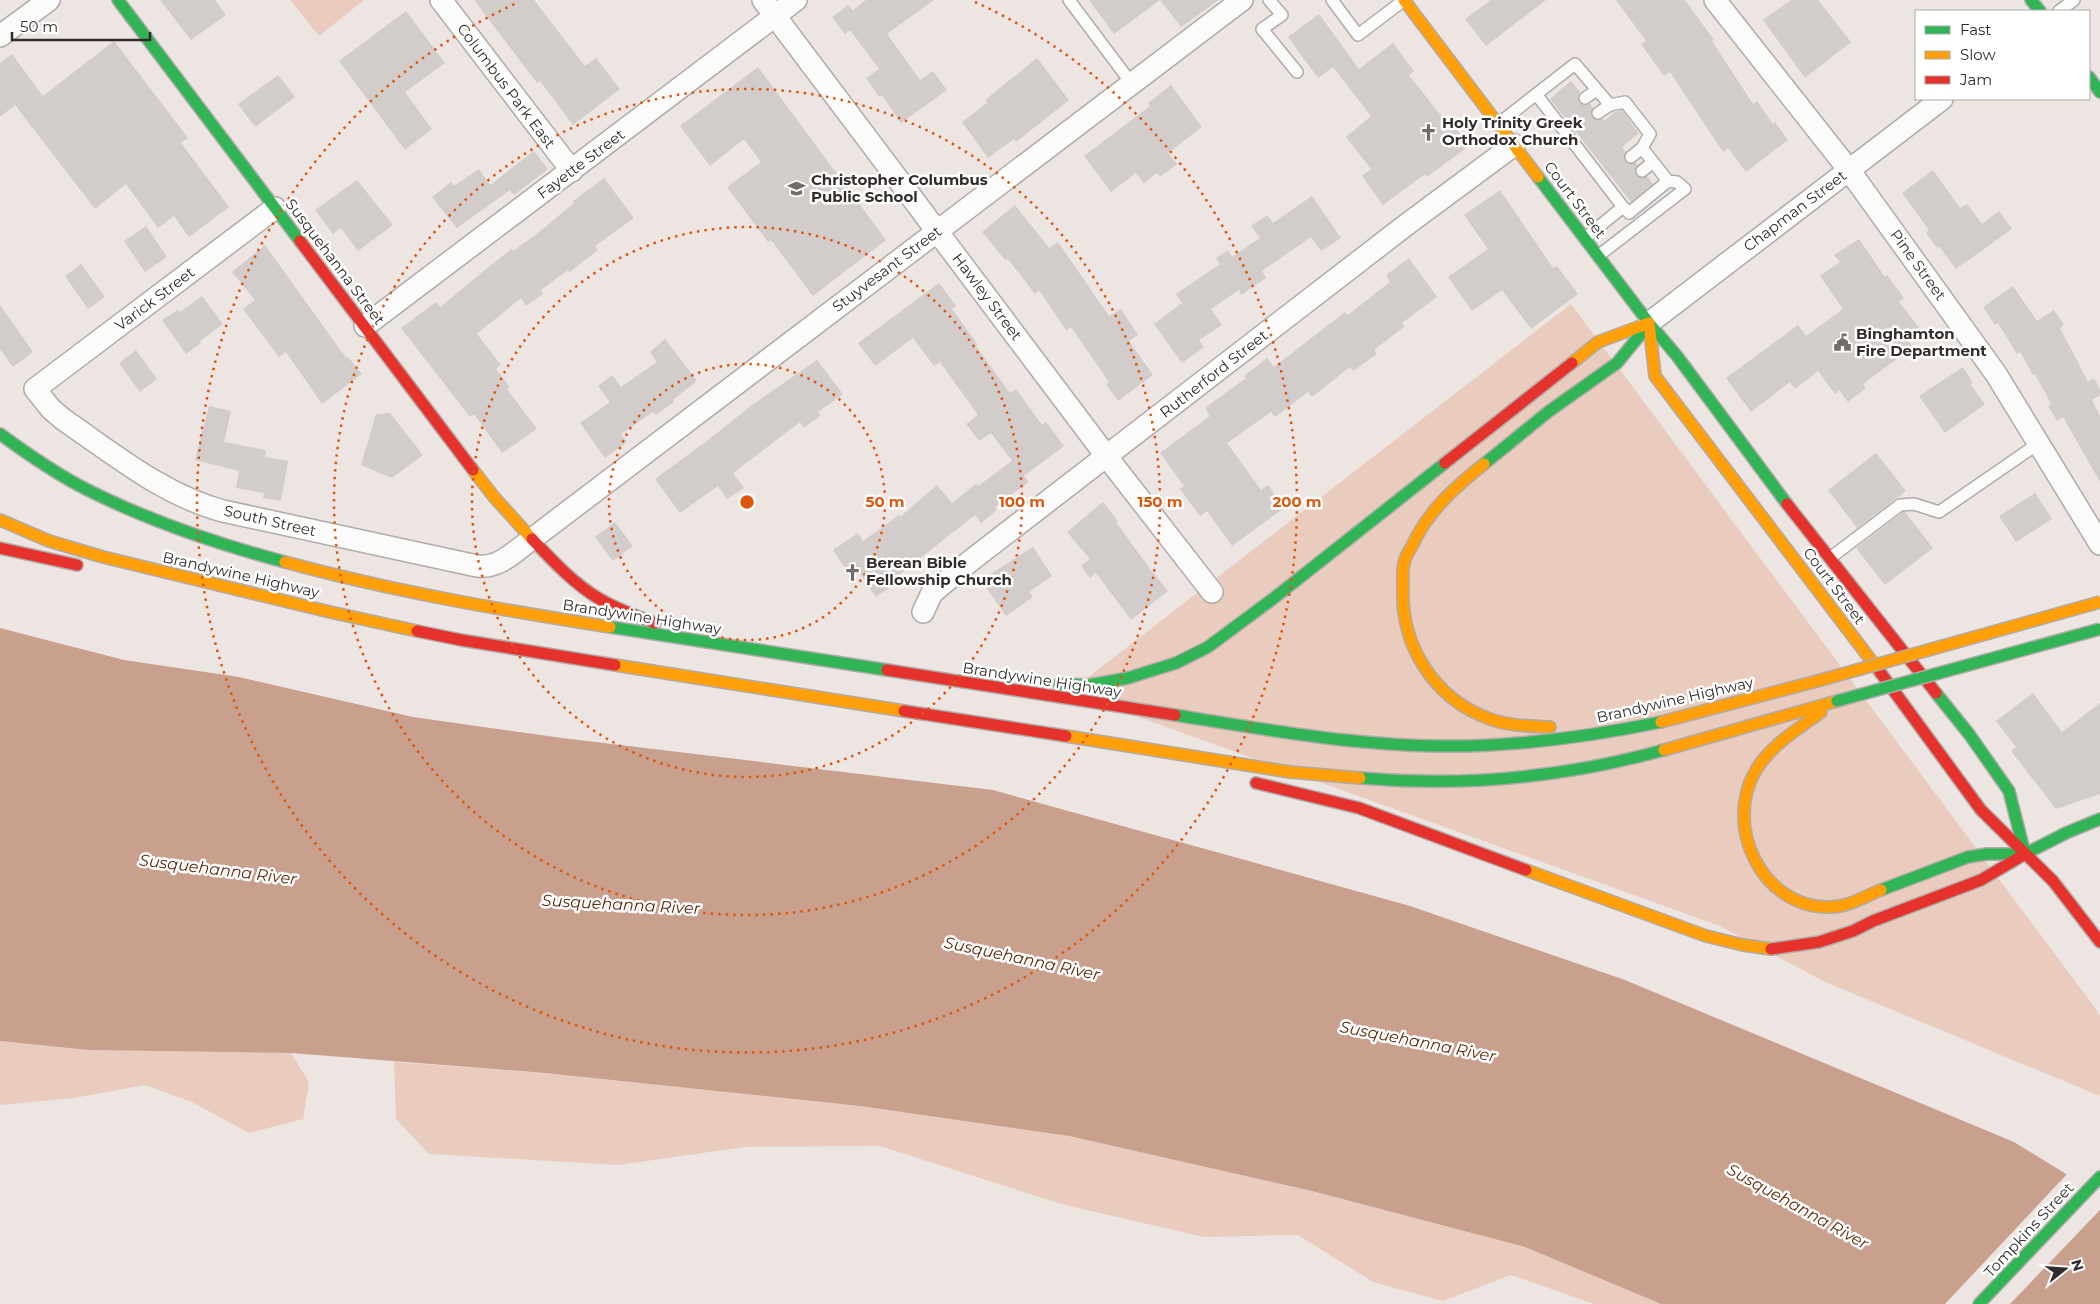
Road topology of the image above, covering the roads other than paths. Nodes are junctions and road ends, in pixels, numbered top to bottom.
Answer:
1 (49, 0) edge
2 (118, 0) edge
3 (441, 0) edge
4 (796, 0) edge
5 (1069, 0) edge
6 (1242, 0) edge
7 (1269, 0) edge
8 (1332, 0) edge
9 (1404, 0) edge
10 (1715, 0) edge
11 (2031, 0) edge
12 (2074, 0) edge
13 (769, 8) edge
14 (2039, 10) edge
15 (2060, 10) edge
16 (0, 36) edge
17 (1297, 72) dead end
18 (2090, 78) edge
19 (1132, 84) junction
20 (1597, 90) junction
21 (2100, 92) edge
22 (1536, 94) junction
23 (1585, 98) dead end
24 (1941, 100) edge
25 (1610, 105) junction
26 (1598, 113) dead end
27 (1498, 124) junction
28 (1514, 145) junction
29 (1642, 148) junction
30 (1631, 157) dead end
31 (1653, 162) junction
32 (1849, 170) junction
33 (572, 171) junction
34 (1642, 171) dead end
35 (1668, 181) junction
36 (1623, 207) junction
37 (275, 208) junction
38 (937, 230) junction
39 (1585, 238) junction
40 (1598, 256) junction
41 (1650, 323) junction
42 (365, 326) junction
43 (35, 389) joint
44 (0, 434) edge
45 (2039, 443) junction
46 (1107, 457) junction
47 (0, 520) edge
48 (532, 539) junction
49 (2100, 544) edge
50 (0, 548) edge
51 (1830, 558) junction
52 (89, 568) dead end
53 (127, 575) dead end
54 (1212, 592) dead end
55 (2100, 602) edge
56 (330, 612) junction
57 (924, 612) dead end
58 (2100, 629) edge
59 (750, 649) junction
60 (926, 677) junction
61 (1837, 701) junction
62 (1707, 710) junction
63 (1085, 739) junction
64 (1185, 768) dead end
65 (1249, 782) dead end
66 (2100, 819) edge
67 (2025, 854) junction
68 (2100, 942) edge
69 (2100, 1177) edge
70 (1979, 1304) edge

1 - 16 street
2 - 37 main road, Susquehanna Street
3 - 33 street, Columbus Park East
4 - 13 street, Fayette Street
5 - 19 lane
6 - 19 street, Stuyvesant Street
7 - 17 lane
8 - 9 lane
9 - 27 main road, Court Street
10 - 32 street, Pine Street
11 - 14 main road
12 - 15 lane
13 - 33 street, Fayette Street
13 - 38 street, Hawley Street
18 - 21 main road
19 - 38 street, Stuyvesant Street
20 - 22 lane
20 - 23 lane
20 - 25 lane
22 - 27 lane
22 - 36 lane
24 - 32 street, Chapman Street
25 - 26 lane
25 - 29 lane
27 - 28 main road, Court Street
28 - 39 main road, Court Street
28 - 46 street, Rutherford Street
29 - 30 lane
29 - 31 lane
31 - 34 lane
31 - 35 lane
32 - 41 street, Chapman Street
32 - 45 street, Pine Street
33 - 42 street, Fayette Street
35 - 36 lane
35 - 40 lane
36 - 39 lane
37 - 42 main road, Susquehanna Street
37 - 43 street, Varick Street
38 - 46 street, Hawley Street
38 - 48 street, Stuyvesant Street
39 - 40 main road, Court Street
40 - 41 main road, Court Street
41 - 51 main road, Court Street
41 - 60 main road
41 - 62 main road
41 - 67 main road, Court Street
42 - 48 main road, Susquehanna Street
43 - 48 street, South Street
44 - 59 main road, Brandywine Highway
45 - 49 street, Pine Street
45 - 51 lane
46 - 54 street, Hawley Street
46 - 57 street, Rutherford Street
47 - 56 main road, Brandywine Highway
48 - 59 main road, Susquehanna Street
50 - 52 main road
51 - 67 main road, Court Street
53 - 56 main road
55 - 62 main road, Brandywine Highway, bridge
56 - 63 main road, Brandywine Highway
58 - 61 main road, Brandywine Highway, bridge
59 - 60 main road, Brandywine Highway
60 - 62 main road, Brandywine Highway
61 - 63 main road, Brandywine Highway
61 - 67 main road
63 - 64 main road
65 - 67 main road
66 - 67 main road
67 - 68 main road, Court Street
69 - 70 main road, Tompkins Street

